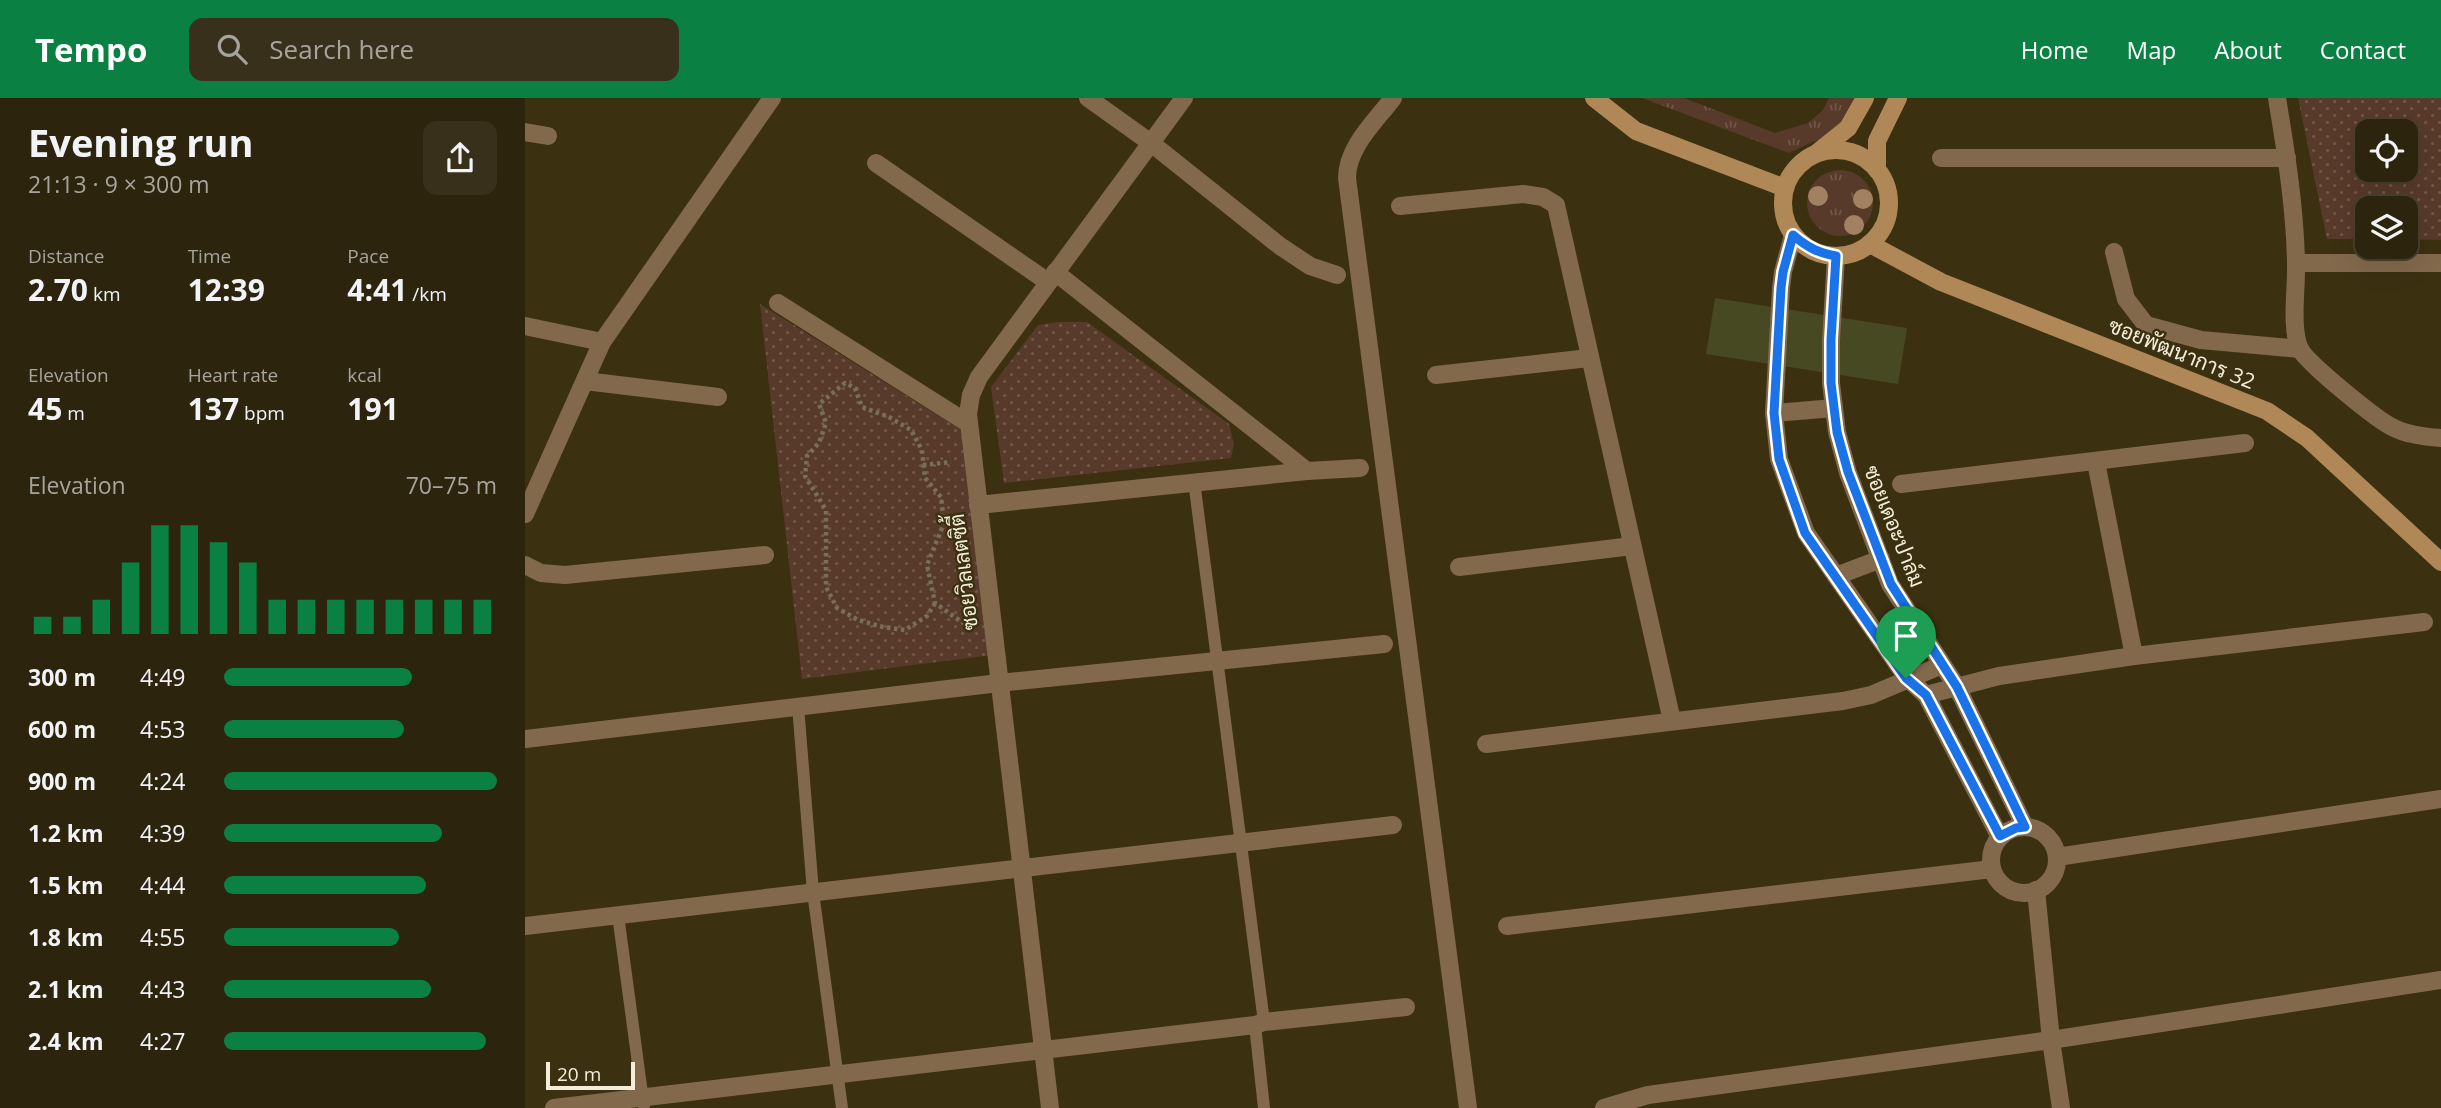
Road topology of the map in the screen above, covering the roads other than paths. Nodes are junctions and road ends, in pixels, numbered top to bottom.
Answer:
1 (772, 98) edge
2 (1088, 98) edge
3 (1184, 98) edge
4 (1394, 98) edge
5 (1594, 98) edge
6 (1865, 98) edge
7 (1898, 98) edge
8 (2277, 98) edge
9 (525, 132) edge
10 (548, 136) dead end
11 (1151, 143) junction
12 (1815, 154) junction
13 (1941, 158) dead end
14 (2287, 158) junction
15 (876, 163) dead end
16 (1877, 170) junction
17 (1785, 188) junction
18 (1400, 206) dead end
19 (1793, 235) junction
20 (1870, 244) junction
21 (2114, 252) dead end
22 (1836, 256) junction
23 (2296, 262) junction
24 (2441, 263) edge
25 (1337, 275) dead end
26 (1052, 277) junction
27 (778, 303) dead end
28 (525, 326) edge
29 (602, 342) junction
30 (2300, 349) junction
31 (1589, 358) junction
32 (1436, 375) dead end
33 (585, 381) junction
34 (718, 397) dead end
35 (1834, 408) junction
36 (1774, 413) junction
37 (969, 424) junction
38 (2441, 438) edge
39 (2245, 443) dead end
40 (2096, 462) junction
41 (1360, 468) dead end
42 (1307, 471) junction
43 (1194, 481) junction
44 (1901, 484) dead end
45 (527, 504) edge
46 (978, 505) junction
47 (1632, 546) junction
48 (765, 555) dead end
49 (1881, 559) junction
50 (2441, 562) edge
51 (525, 565) edge
52 (1459, 567) dead end
53 (1836, 576) junction
54 (2424, 622) dead end
55 (1384, 644) dead end
56 (2134, 656) junction
57 (1219, 661) junction
58 (1942, 665) junction
59 (1906, 678) junction
60 (999, 683) junction
61 (1957, 687) junction
62 (1926, 695) junction
63 (798, 706) junction
64 (1672, 721) junction
65 (525, 739) edge
66 (1486, 744) dead end
67 (2441, 799) edge
68 (1393, 825) dead end
69 (2025, 827) junction
70 (2000, 836) junction
71 (1242, 842) junction
72 (2057, 857) junction
73 (1021, 868) junction
74 (1992, 869) junction
75 (2036, 890) junction
76 (813, 892) junction
77 (618, 915) junction
78 (525, 926) edge
79 (1507, 926) dead end
80 (2441, 980) edge
81 (1405, 1007) dead end
82 (1259, 1023) junction
83 (2051, 1040) junction
84 (1043, 1050) junction
85 (838, 1074) junction
86 (643, 1103) edge
87 (554, 1108) edge
88 (842, 1108) edge
89 (1050, 1108) edge
90 (1264, 1108) edge
91 (1468, 1108) edge
92 (1604, 1108) edge
93 (2061, 1108) edge

1 - 29 street
2 - 11 street
3 - 11 street, ซอยวิลเลตซิตี้
4 - 91 street
5 - 17 street
6 - 12 street
7 - 16 street
8 - 14 street
9 - 10 street
11 - 25 street
11 - 26 street, ซอยวิลเลตซิตี้
12 - 16 street
12 - 17 street
13 - 14 street
14 - 23 street
15 - 26 street
16 - 20 street
17 - 19 street
18 - 31 street
19 - 22 street
19 - 36 street
20 - 22 street
20 - 50 street, ซอยพัฒนาการ 32
21 - 30 street
22 - 35 street, ซอยเดอะปาล์ม
23 - 24 street
23 - 30 street
26 - 37 street, ซอยวิลเลตซิตี้
26 - 42 street
27 - 37 street
28 - 29 street
29 - 33 street
30 - 38 street
31 - 32 street
31 - 47 street
33 - 34 street
33 - 45 street
35 - 36 street
35 - 49 street, ซอยเดอะปาล์ม
36 - 53 street
37 - 46 street, ซอยวิลเลตซิตี้
39 - 40 street
40 - 44 street
40 - 56 street
41 - 42 street
42 - 43 street
43 - 46 street
43 - 57 lane
46 - 60 street, ซอยวิลเลตซิตี้
47 - 52 street
47 - 64 street
48 - 51 street
49 - 53 street
49 - 58 street, ซอยเดอะปาล์ม
53 - 59 street
54 - 56 street
55 - 57 street
56 - 61 street
57 - 60 street
57 - 71 lane
58 - 59 street
58 - 61 street, ซอยเดอะปาล์ม
59 - 62 street
59 - 64 street
60 - 63 street
60 - 73 street, ซอยวิลเลตซิตี้
61 - 62 street
61 - 69 street, ซอยเดอะปาล์ม
62 - 70 street
63 - 65 street
63 - 76 lane
64 - 66 street
67 - 72 street
68 - 71 street
69 - 70 street
69 - 72 street
70 - 74 street
71 - 73 street
71 - 82 lane
72 - 75 street
73 - 76 street
73 - 84 street, ซอยวิลเลตซิตี้
74 - 75 street
74 - 79 street
75 - 83 street
76 - 77 street
76 - 85 lane
77 - 78 street
77 - 86 lane
80 - 83 street
81 - 82 street
82 - 84 street
82 - 90 lane
83 - 92 street
83 - 93 street
84 - 85 street
84 - 89 street, ซอยวิลเลตซิตี้
85 - 86 street
85 - 88 lane
86 - 87 street

